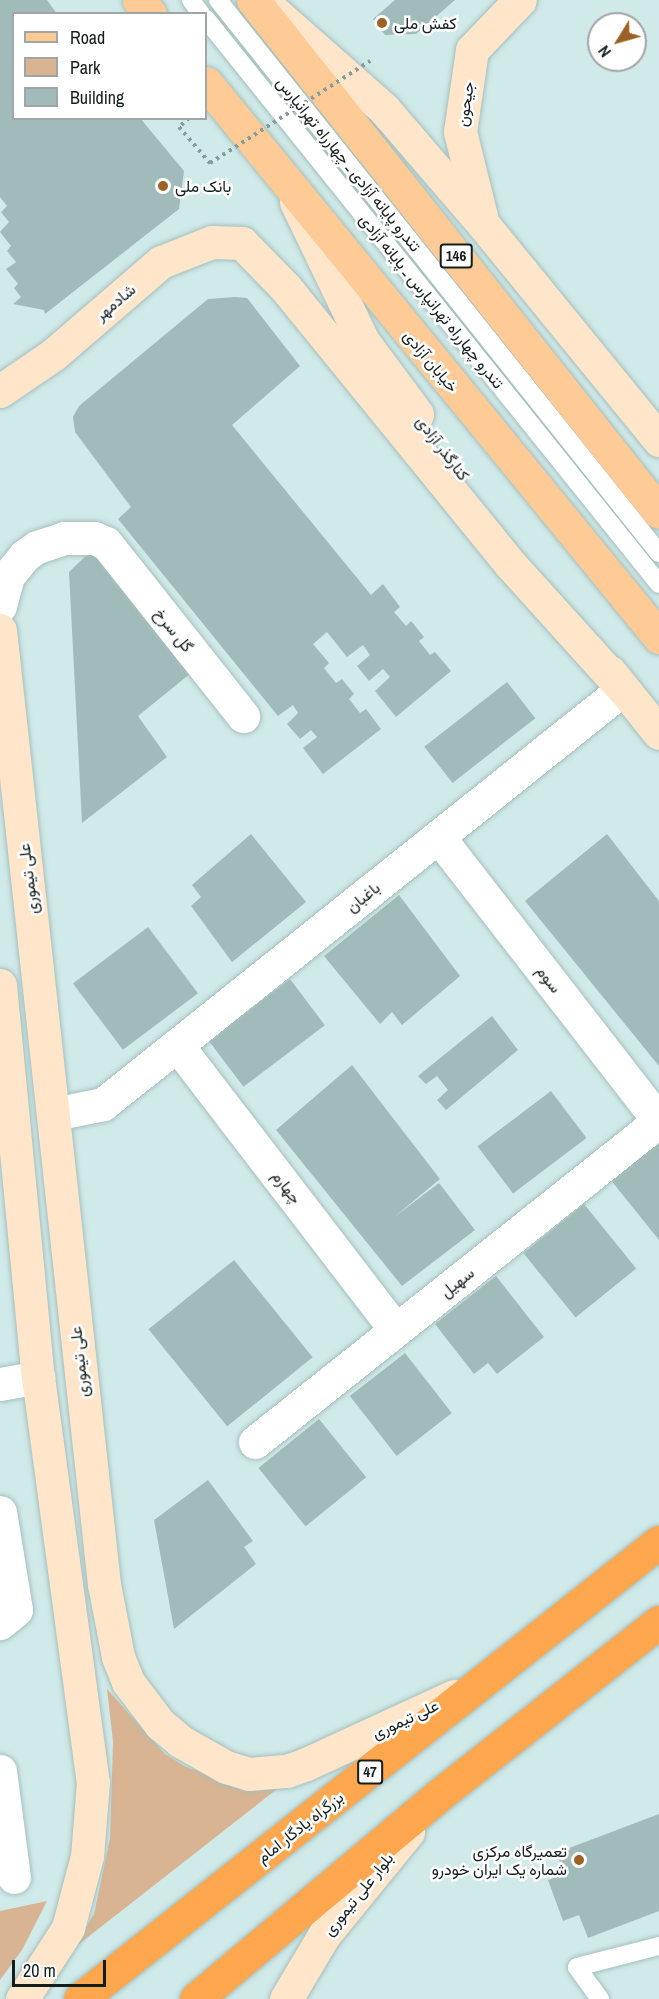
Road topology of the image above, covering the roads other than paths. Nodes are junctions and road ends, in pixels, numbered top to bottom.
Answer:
1 (139, 0) edge
2 (218, 0) edge
3 (253, 0) edge
4 (260, 0) edge
5 (520, 0) edge
6 (148, 12) edge
7 (207, 20) edge
8 (207, 85) edge
9 (290, 190) junction
10 (483, 224) junction
11 (242, 243) joint
12 (0, 391) edge
13 (659, 440) edge
14 (659, 512) edge
15 (659, 554) edge
16 (659, 584) edge
17 (0, 606) edge
18 (0, 630) edge
19 (659, 637) edge
20 (623, 689) junction
21 (243, 716) dead end
22 (659, 733) edge
23 (439, 837) junction
24 (0, 985) edge
25 (177, 1045) junction
26 (49, 1059) junction
27 (5, 1065) edge
28 (54, 1114) junction
29 (659, 1121) edge
30 (396, 1330) junction
31 (38, 1377) junction
32 (0, 1384) edge
33 (255, 1442) dead end
34 (0, 1512) edge
35 (659, 1542) edge
36 (8, 1617) edge
37 (659, 1622) edge
38 (485, 1682) junction
39 (0, 1771) edge
40 (439, 1795) junction
41 (14, 1877) dead end
42 (659, 1946) edge
43 (253, 1954) junction
44 (22, 1999) edge
45 (80, 1999) edge
46 (196, 1999) edge
47 (214, 1999) edge
48 (286, 1999) edge
49 (600, 1999) edge

1 - 6 main road
2 - 15 lane, تندرو پایانه آزادی ـ چهارراه تهرانپارس
3 - 14 main road, 146
4 - 10 main road
5 - 10 main road, جیحون
7 - 16 lane, تندرو چهارراه تهرانپارس ـ پایانه آزادی
8 - 9 main road, خیابان آزادی
9 - 19 main road, خیابان آزادی
9 - 20 main road, کنارگذر آزادی
10 - 13 main road
11 - 12 main road, شادمهر
11 - 20 main road, کنارگذر آزادی
17 - 21 street, گل سرخ
18 - 26 main road, علی تیموری
20 - 22 main road, کنارگذر آزادی
20 - 23 street, باغبان
23 - 25 street, باغبان
23 - 29 street, سوم
24 - 27 main road
25 - 28 street, باغبان
25 - 30 street, چهارم
26 - 27 main road
26 - 28 main road, علی تیموری
27 - 31 main road
28 - 38 main road, علی تیموری
29 - 30 street, سهیل
30 - 33 street, سهیل
31 - 32 street
31 - 44 main road
34 - 36 street
35 - 38 highway, بزرگراه یادگار امام / 47
37 - 40 highway
38 - 45 highway, بزرگراه یادگار امام / 47
39 - 41 street
40 - 43 highway
40 - 48 main road, بلوار علی تیموری
42 - 49 lane
43 - 46 highway
43 - 47 highway

